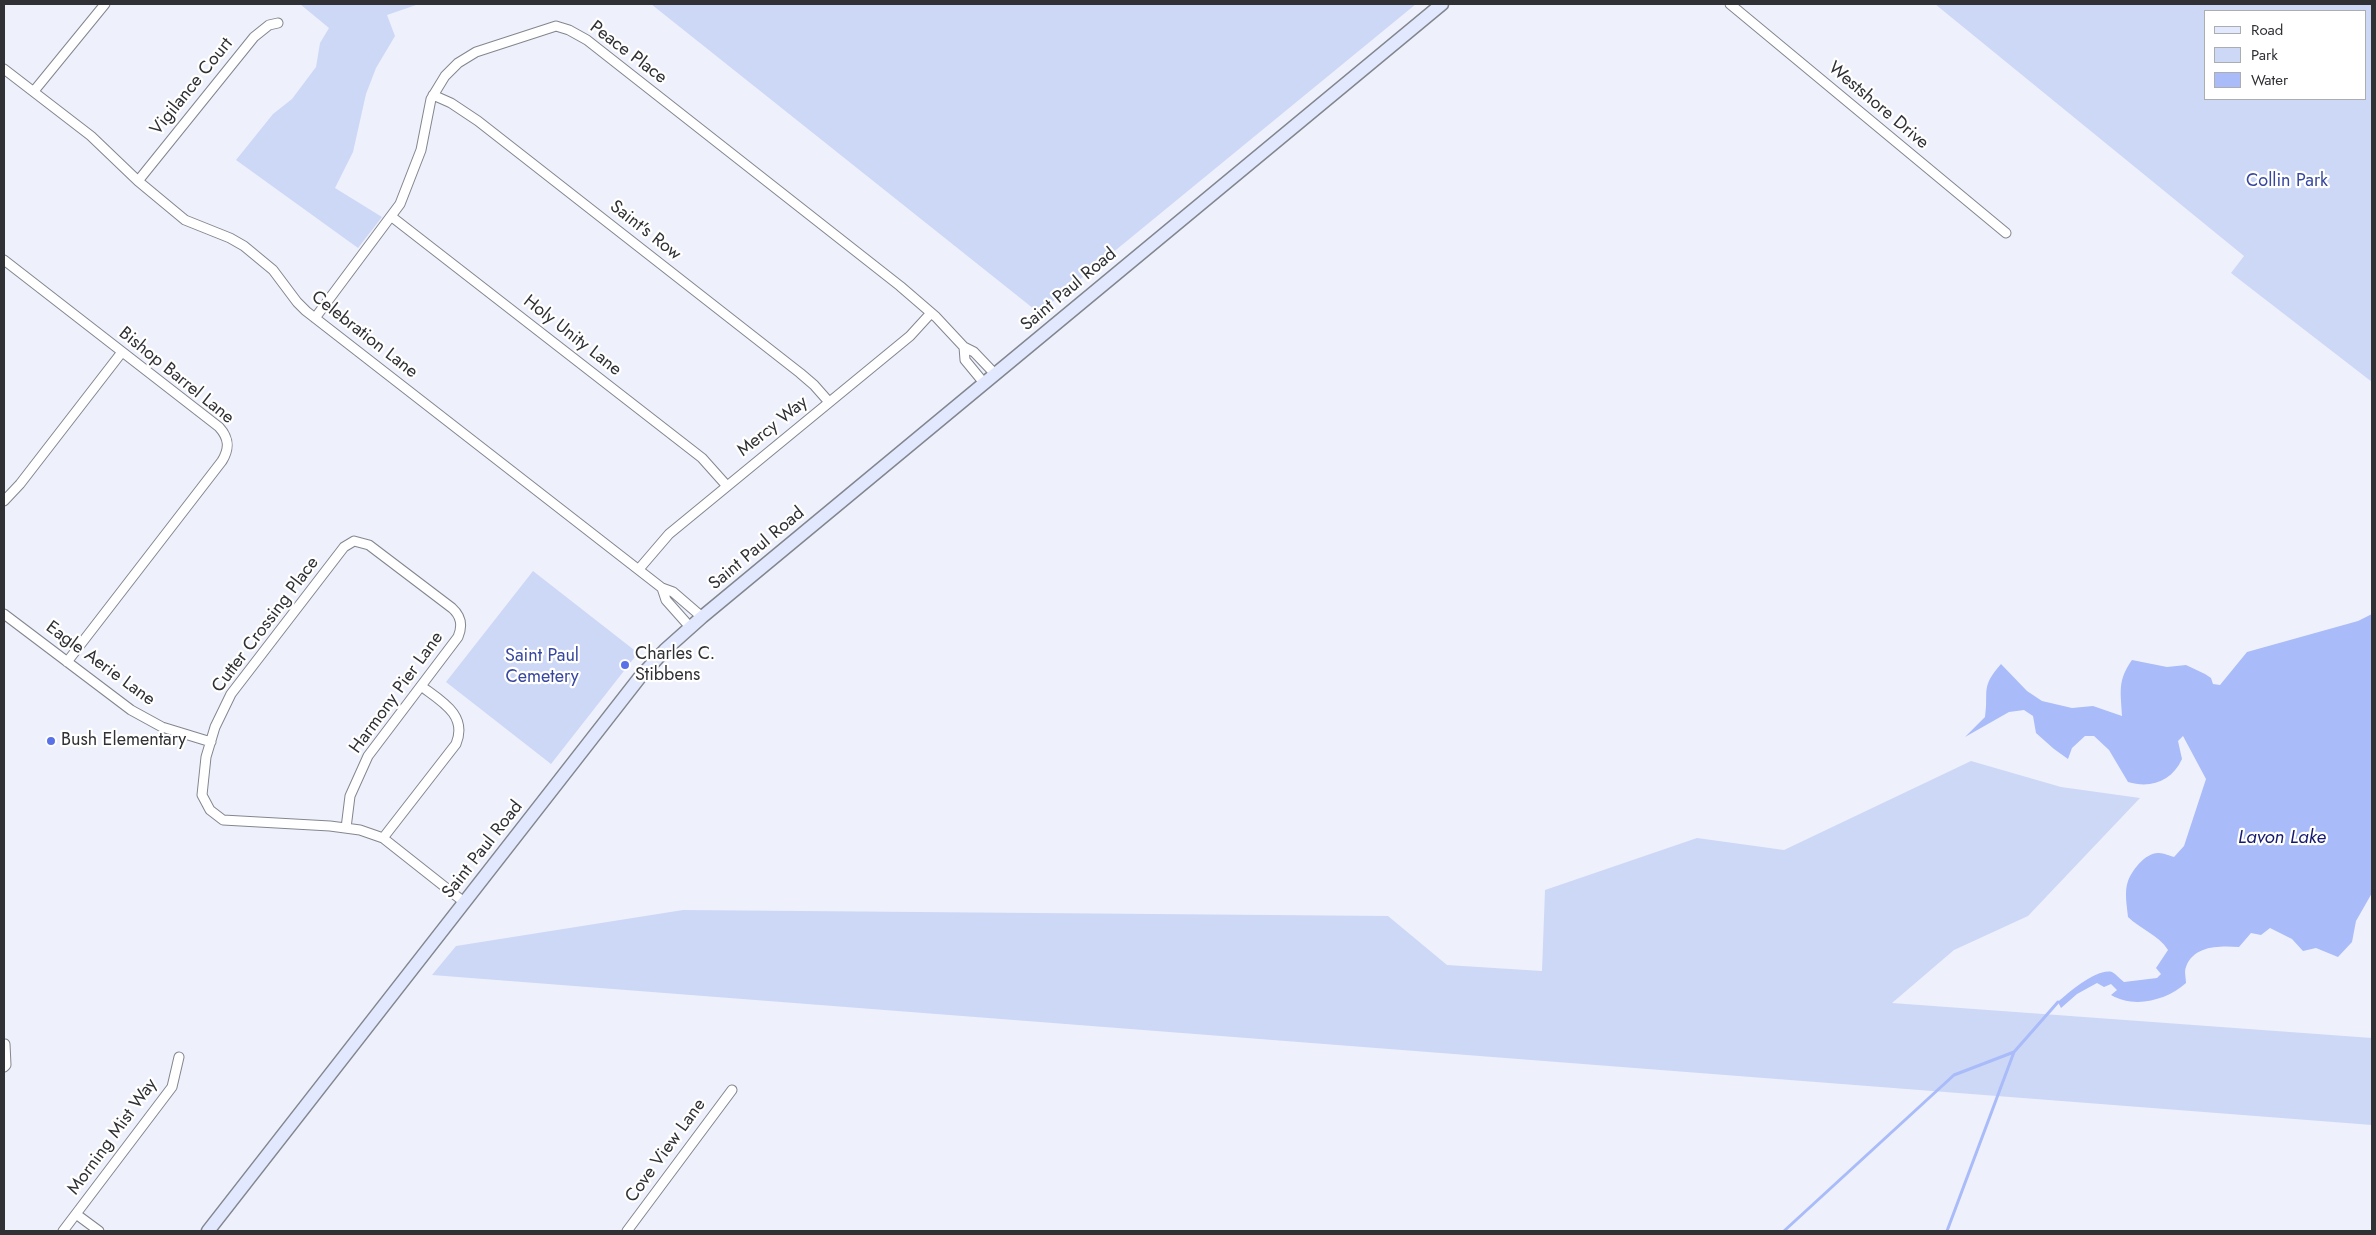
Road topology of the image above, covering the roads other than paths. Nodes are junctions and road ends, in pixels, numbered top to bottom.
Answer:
1 (105, 4) edge
2 (1442, 4) edge
3 (1730, 4) edge
4 (278, 23) dead end
5 (4, 69) edge
6 (34, 91) junction
7 (433, 95) junction
8 (138, 181) junction
9 (392, 217) junction
10 (2006, 233) dead end
11 (5, 263) edge
12 (932, 313) junction
13 (316, 318) junction
14 (122, 352) junction
15 (990, 378) junction
16 (829, 402) junction
17 (727, 486) junction
18 (4, 501) edge
19 (354, 542) joint
20 (639, 570) junction
21 (662, 588) junction
22 (4, 614) edge
23 (702, 617) junction
24 (690, 627) junction
25 (67, 662) junction
26 (421, 686) junction
27 (211, 742) junction
28 (346, 828) junction
29 (383, 838) junction
30 (464, 902) junction
31 (5, 1044) edge
32 (179, 1056) dead end
33 (4, 1067) edge
34 (732, 1090) dead end
35 (76, 1214) junction
36 (64, 1231) edge
37 (99, 1231) edge
38 (208, 1231) edge
39 (627, 1231) edge

1 - 6 street
2 - 15 street, Saint Paul Road
3 - 10 street, Westshore Drive
4 - 8 street, Vigilance Court
5 - 6 street, Celebration Lane
6 - 8 street, Celebration Lane
7 - 9 street, Peace Place
7 - 12 street, Peace Place
7 - 16 street, Saint's Row
8 - 13 street, Celebration Lane
9 - 13 street, Peace Place
9 - 17 street, Holy Unity Lane
11 - 14 street, Bishop Barrel Lane
12 - 15 street, Peace Place
12 - 16 street, Mercy Way
13 - 20 street, Celebration Lane
14 - 18 street
14 - 25 street, Bishop Barrel Lane
15 - 23 street, Saint Paul Road
16 - 17 street, Mercy Way
17 - 20 street, Mercy Way
19 - 26 street, Harmony Pier Lane
19 - 27 street, Cutter Crossing Place
20 - 21 street, Celebration Lane
21 - 23 street, Celebration Lane
21 - 24 street, Celebration Lane
22 - 25 street, Eagle Aerie Lane
23 - 24 street, Saint Paul Road
24 - 30 street, Saint Paul Road
25 - 27 street, Eagle Aerie Lane
26 - 28 street, Harmony Pier Lane
26 - 29 street
27 - 28 street, Cutter Crossing Place
28 - 29 street, Cutter Crossing Place
29 - 30 street, Cutter Crossing Place
30 - 38 street, Saint Paul Road
31 - 33 street
32 - 35 street, Morning Mist Way
34 - 39 street, Cove View Lane
35 - 36 street, Morning Mist Way
35 - 37 street

